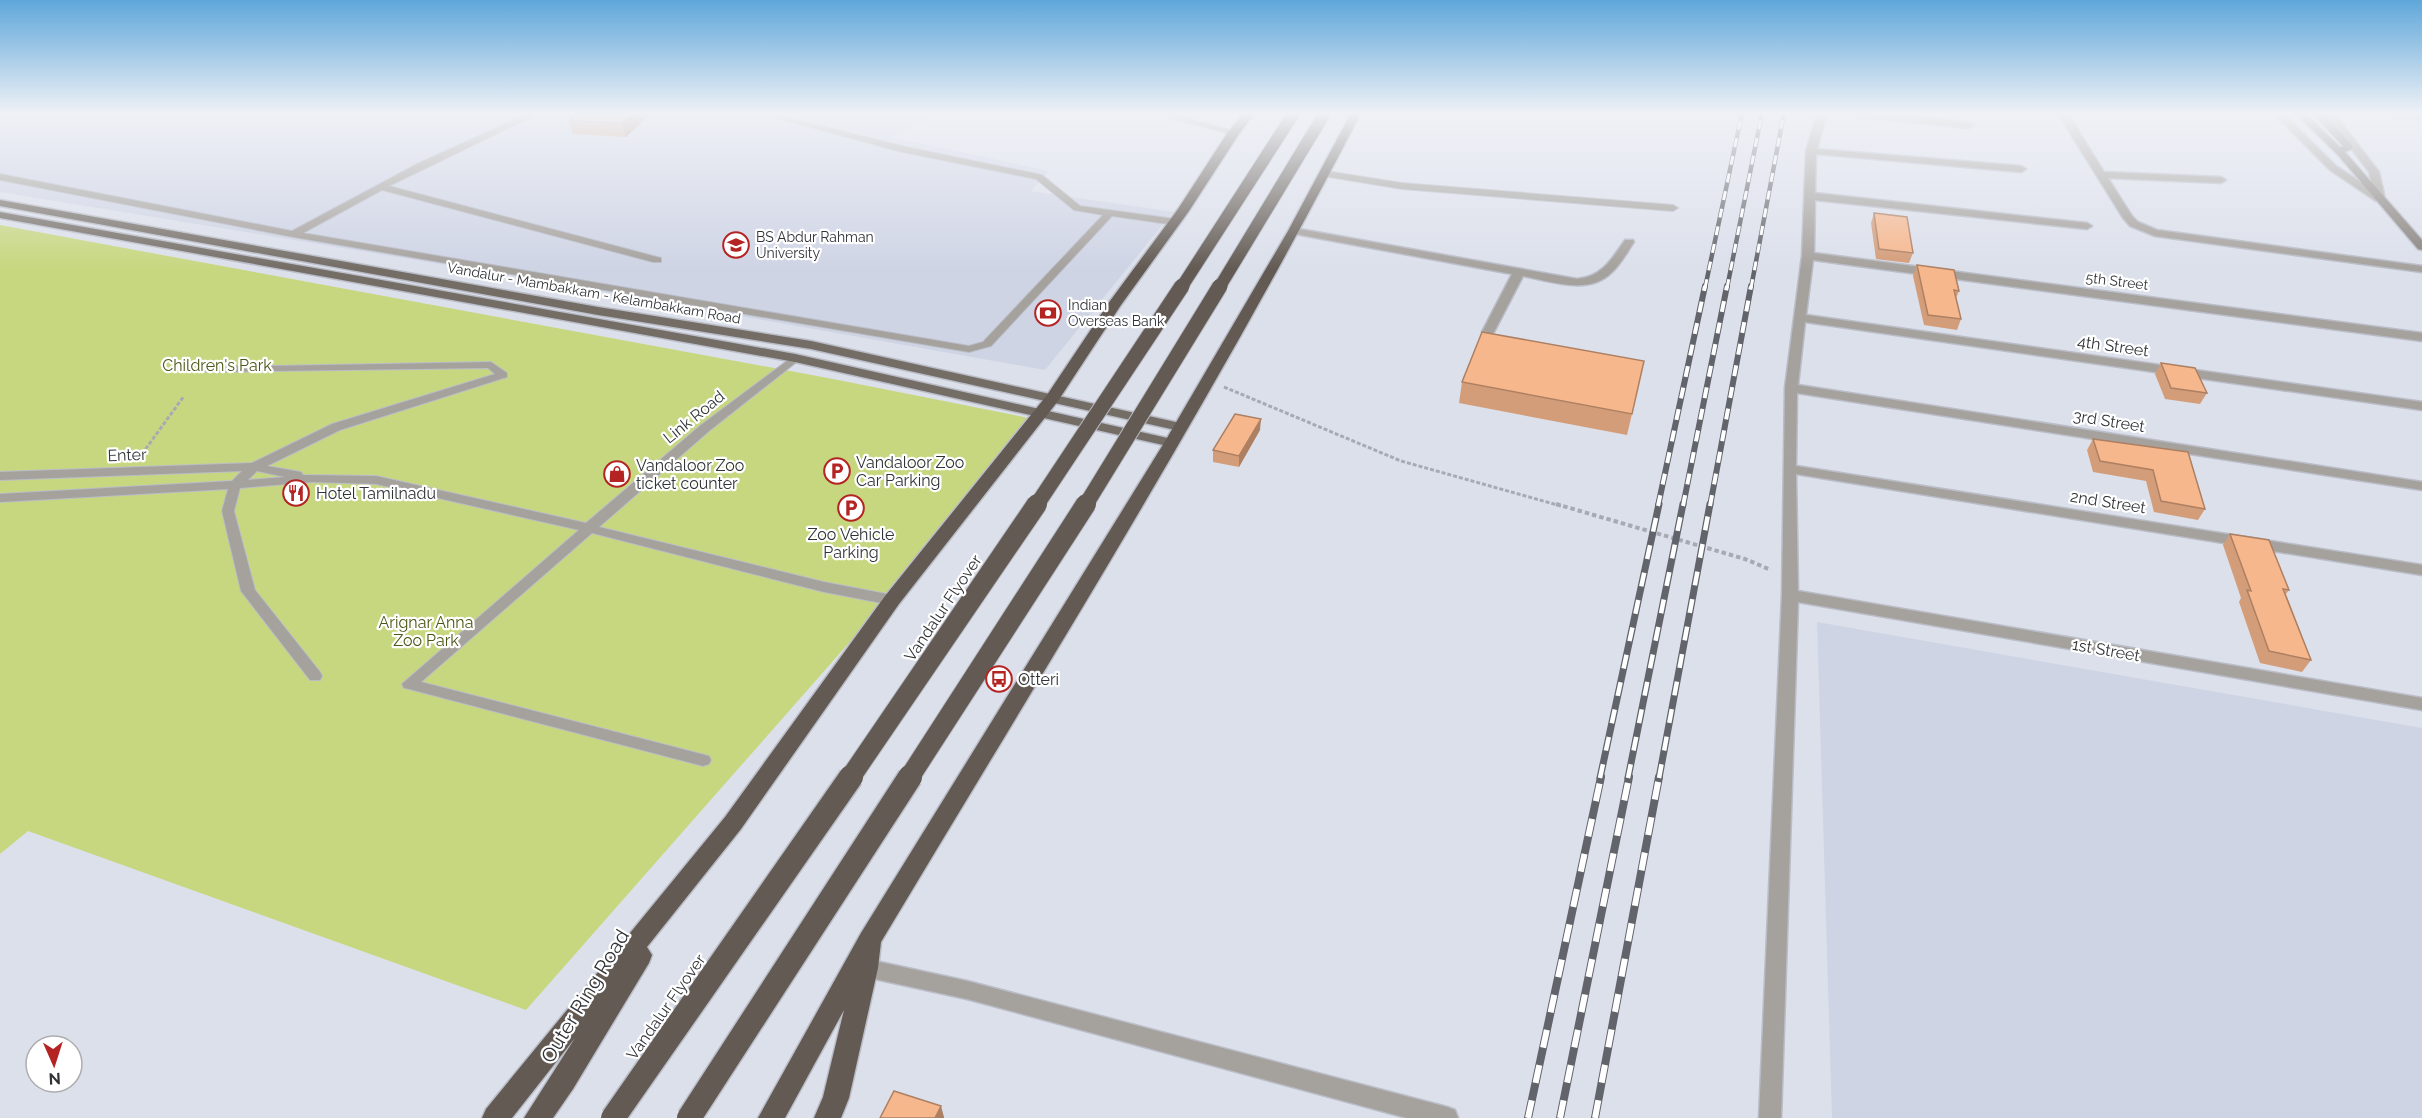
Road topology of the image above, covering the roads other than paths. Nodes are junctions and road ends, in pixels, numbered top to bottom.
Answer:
1 (422, 165) edge
2 (981, 165) edge
3 (1212, 165) edge
4 (1261, 165) edge
5 (1293, 165) edge
6 (1330, 165) edge
7 (1811, 165) edge
8 (1968, 165) edge
9 (2097, 165) edge
10 (2330, 165) edge
11 (2351, 165) edge
12 (2369, 165) edge
13 (2021, 170) dead end
14 (1326, 174) junction
15 (2103, 175) junction
16 (0, 177) edge
17 (2221, 180) dead end
18 (380, 187) junction
19 (1810, 196) junction
20 (2380, 199) junction
21 (0, 203) edge
22 (1673, 208) dead end
23 (1109, 214) junction
24 (0, 215) edge
25 (1175, 222) junction
26 (2086, 226) dead end
27 (1294, 231) junction
28 (293, 234) junction
29 (1629, 242) dead end
30 (2422, 247) edge
31 (1808, 256) junction
32 (657, 260) dead end
33 (2422, 269) edge
34 (1519, 272) junction
35 (1800, 318) junction
36 (1488, 332) edge
37 (2422, 336) edge
38 (795, 358) junction
39 (208, 369) dead end
40 (1791, 388) junction
41 (1053, 398) junction
42 (2422, 406) edge
43 (1040, 414) junction
44 (1176, 435) junction
45 (254, 467) junction
46 (1789, 469) junction
47 (0, 476) edge
48 (313, 477) junction
49 (235, 485) junction
50 (2422, 486) edge
51 (0, 498) edge
52 (588, 528) junction
53 (2422, 570) edge
54 (1790, 589) junction
55 (892, 600) junction
56 (315, 676) dead end
57 (2422, 704) edge
58 (703, 760) dead end
59 (674, 898) junction
60 (869, 940) junction
61 (866, 968) junction
62 (495, 1118) edge
63 (537, 1118) edge
64 (613, 1118) edge
65 (689, 1118) edge
66 (771, 1118) edge
67 (827, 1118) edge
68 (1447, 1118) edge
69 (1770, 1118) edge

1 - 18 lane
2 - 23 lane
3 - 25 highway
4 - 64 highway, Vandalur Flyover, bridge
5 - 65 highway, bridge
6 - 14 highway
7 - 19 street
8 - 13 street
9 - 15 street
10 - 20 street
11 - 20 street
12 - 20 street
14 - 22 lane
14 - 27 highway
15 - 17 street
15 - 33 street
16 - 28 lane
18 - 28 lane
18 - 32 lane
19 - 26 street
19 - 31 street
20 - 30 street
21 - 41 main road, Vandalur - Mambakkam - Kelambakkam Road
23 - 25 lane
23 - 28 lane
24 - 38 main road, Vandalur - Mambakkam - Kelambakkam Road
25 - 41 highway
27 - 34 street
27 - 44 highway
29 - 34 street
31 - 35 street
31 - 37 street, 5th Street
34 - 36 street
35 - 40 street
35 - 42 street, 4th Street
38 - 43 main road, Vandalur - Mambakkam - Kelambakkam Road
38 - 52 lane, Link Road
39 - 45 lane
40 - 46 street
40 - 50 street, 3rd Street
41 - 43 highway
41 - 44 main road, Vandalur - Mambakkam - Kelambakkam Road
43 - 44 main road, Vandalur - Mambakkam - Kelambakkam Road
43 - 55 highway
44 - 60 highway
45 - 47 lane, Enter
45 - 48 lane
45 - 49 lane
46 - 53 street, 2nd Street
46 - 54 street
48 - 49 lane
48 - 52 lane
49 - 51 lane
49 - 56 lane
52 - 55 lane
52 - 58 lane, Link Road
54 - 57 street, 1st Street
54 - 69 street
55 - 59 highway
59 - 62 highway
59 - 63 highway, Outer Ring Road
60 - 61 highway
60 - 66 highway
61 - 67 highway
61 - 68 street

